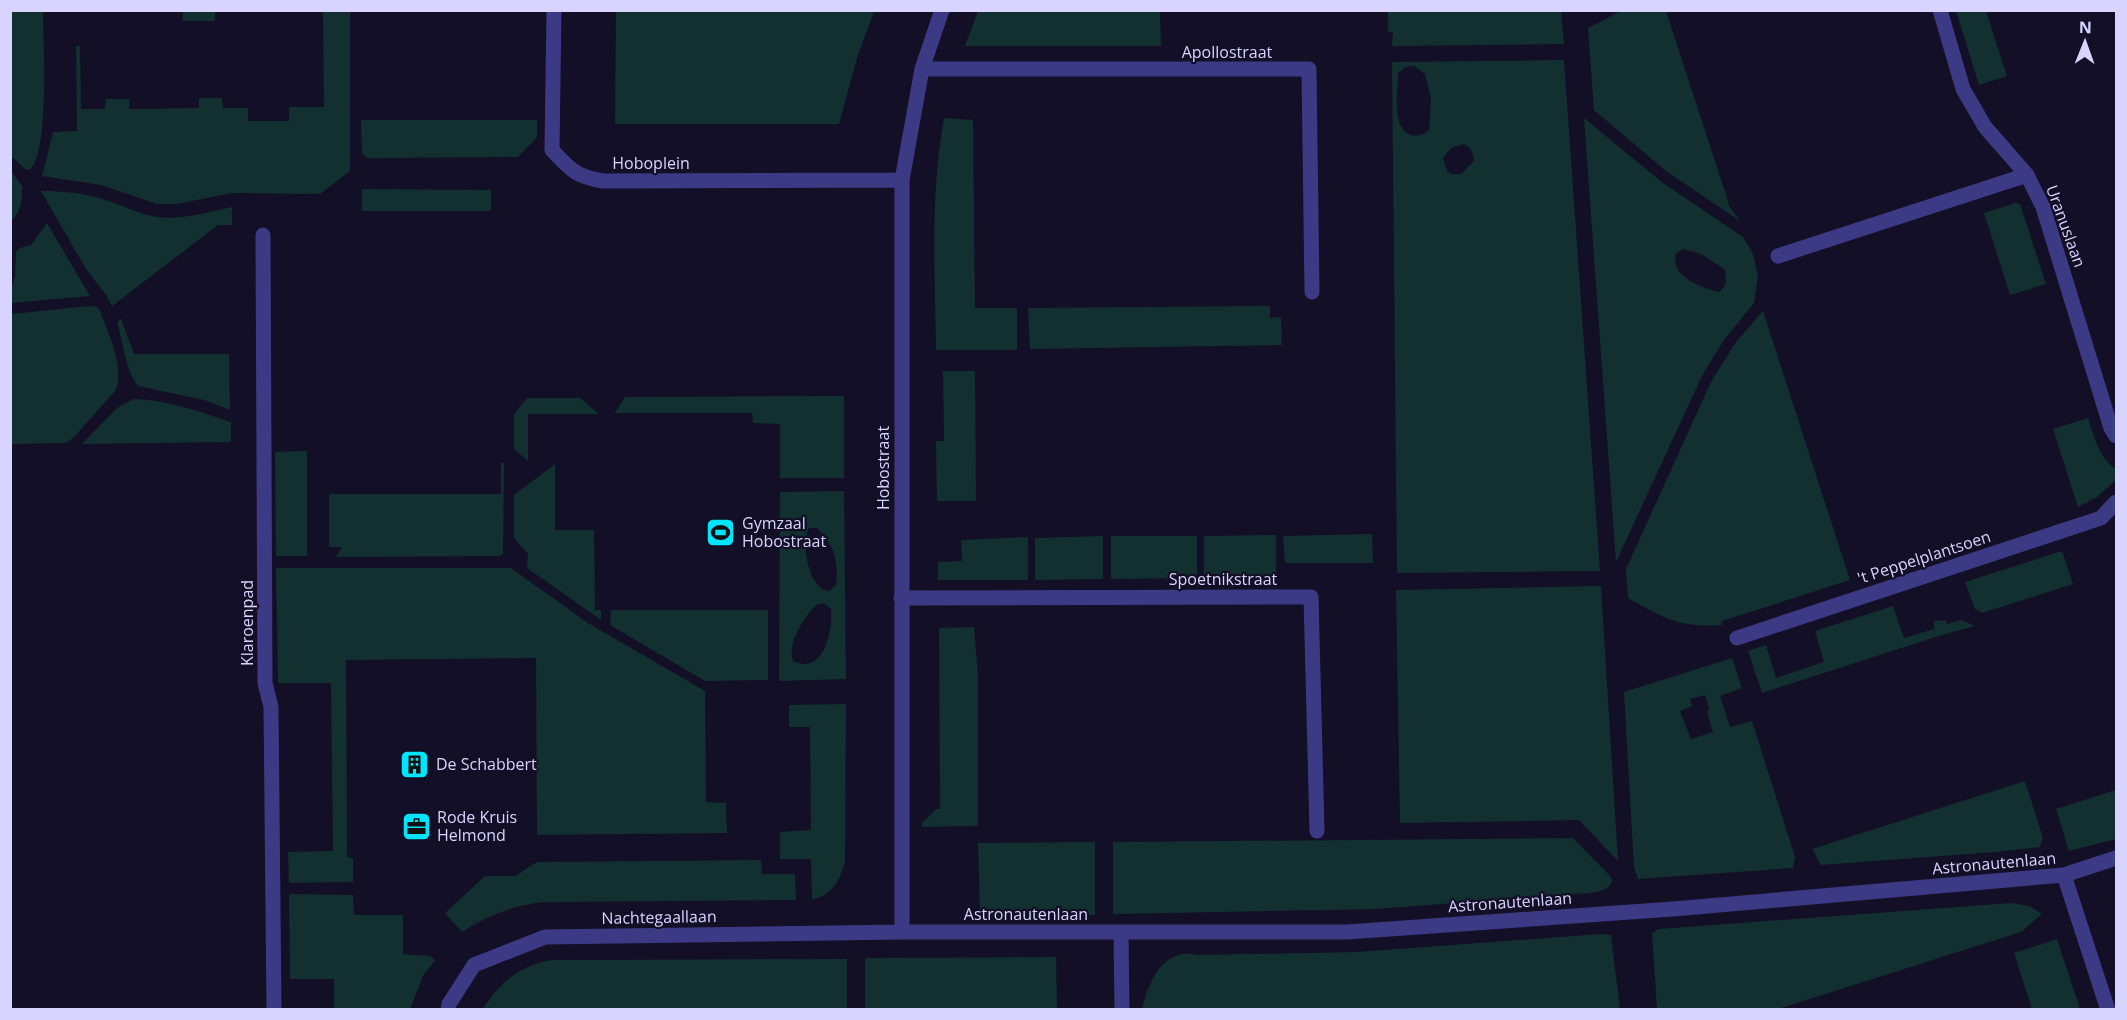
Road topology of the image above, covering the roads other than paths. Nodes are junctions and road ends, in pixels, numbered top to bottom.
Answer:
1 (555, 10) edge
2 (942, 10) edge
3 (1940, 10) edge
4 (922, 69) junction
5 (2027, 175) junction
6 (902, 180) junction
7 (263, 235) dead end
8 (1778, 256) dead end
9 (1312, 292) dead end
10 (2116, 436) edge
11 (2116, 502) edge
12 (901, 598) junction
13 (1737, 638) dead end
14 (1317, 831) dead end
15 (2116, 858) edge
16 (2064, 875) junction
17 (902, 932) junction
18 (1121, 932) junction
19 (274, 1010) edge
20 (448, 1010) edge
21 (1122, 1010) edge
22 (2108, 1010) edge

1 - 6 street, Hoboplein
2 - 4 street, Hobostraat
3 - 5 street, Uranuslaan
4 - 6 street, Hobostraat
4 - 9 street, Apollostraat
5 - 8 street
5 - 10 street, Uranuslaan
6 - 12 street, Hobostraat
7 - 19 street, Klaroenpad
11 - 13 street, 't Peppelplantsoen
12 - 14 street, Spoetnikstraat
12 - 17 street, Hobostraat
15 - 16 street, Astronautenlaan
16 - 18 street, Astronautenlaan
16 - 22 street
17 - 18 street, Astronautenlaan
17 - 20 street, Nachtegaallaan
18 - 21 street

